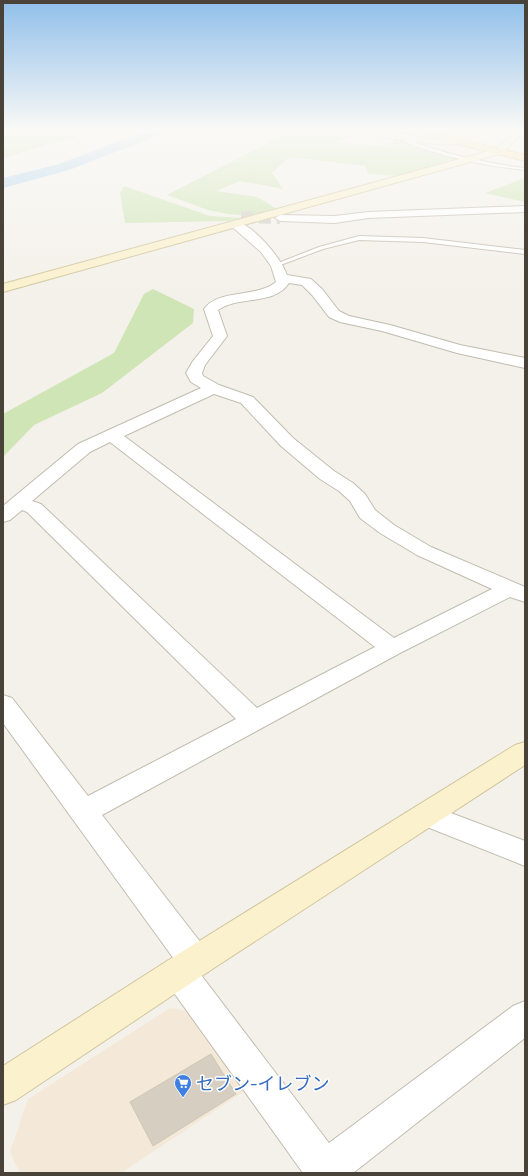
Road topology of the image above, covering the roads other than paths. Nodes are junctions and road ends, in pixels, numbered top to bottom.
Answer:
1 (374, 186) edge
2 (525, 209) edge
3 (280, 218) tunnel mouth
4 (235, 224) junction
5 (525, 252) edge
6 (279, 271) junction
7 (3, 288) edge
8 (525, 363) edge
9 (213, 388) junction
10 (112, 435) junction
11 (10, 509) edge
12 (517, 592) edge
13 (392, 648) junction
14 (3, 704) edge
15 (254, 721) junction
16 (525, 752) edge
17 (84, 811) junction
18 (426, 816) junction
19 (525, 854) edge
20 (187, 967) junction
21 (525, 1017) edge
22 (3, 1087) edge
23 (326, 1171) edge

1 - 4 street
2 - 3 street
4 - 6 street
4 - 7 street
5 - 6 lane
6 - 8 street
6 - 9 street
9 - 10 street
9 - 12 street
10 - 11 street
10 - 13 street
11 - 15 street
12 - 13 street
13 - 15 street
14 - 17 street
15 - 17 street
16 - 18 street
17 - 20 street
18 - 19 street
18 - 20 street
20 - 22 street
20 - 23 street
21 - 23 street

